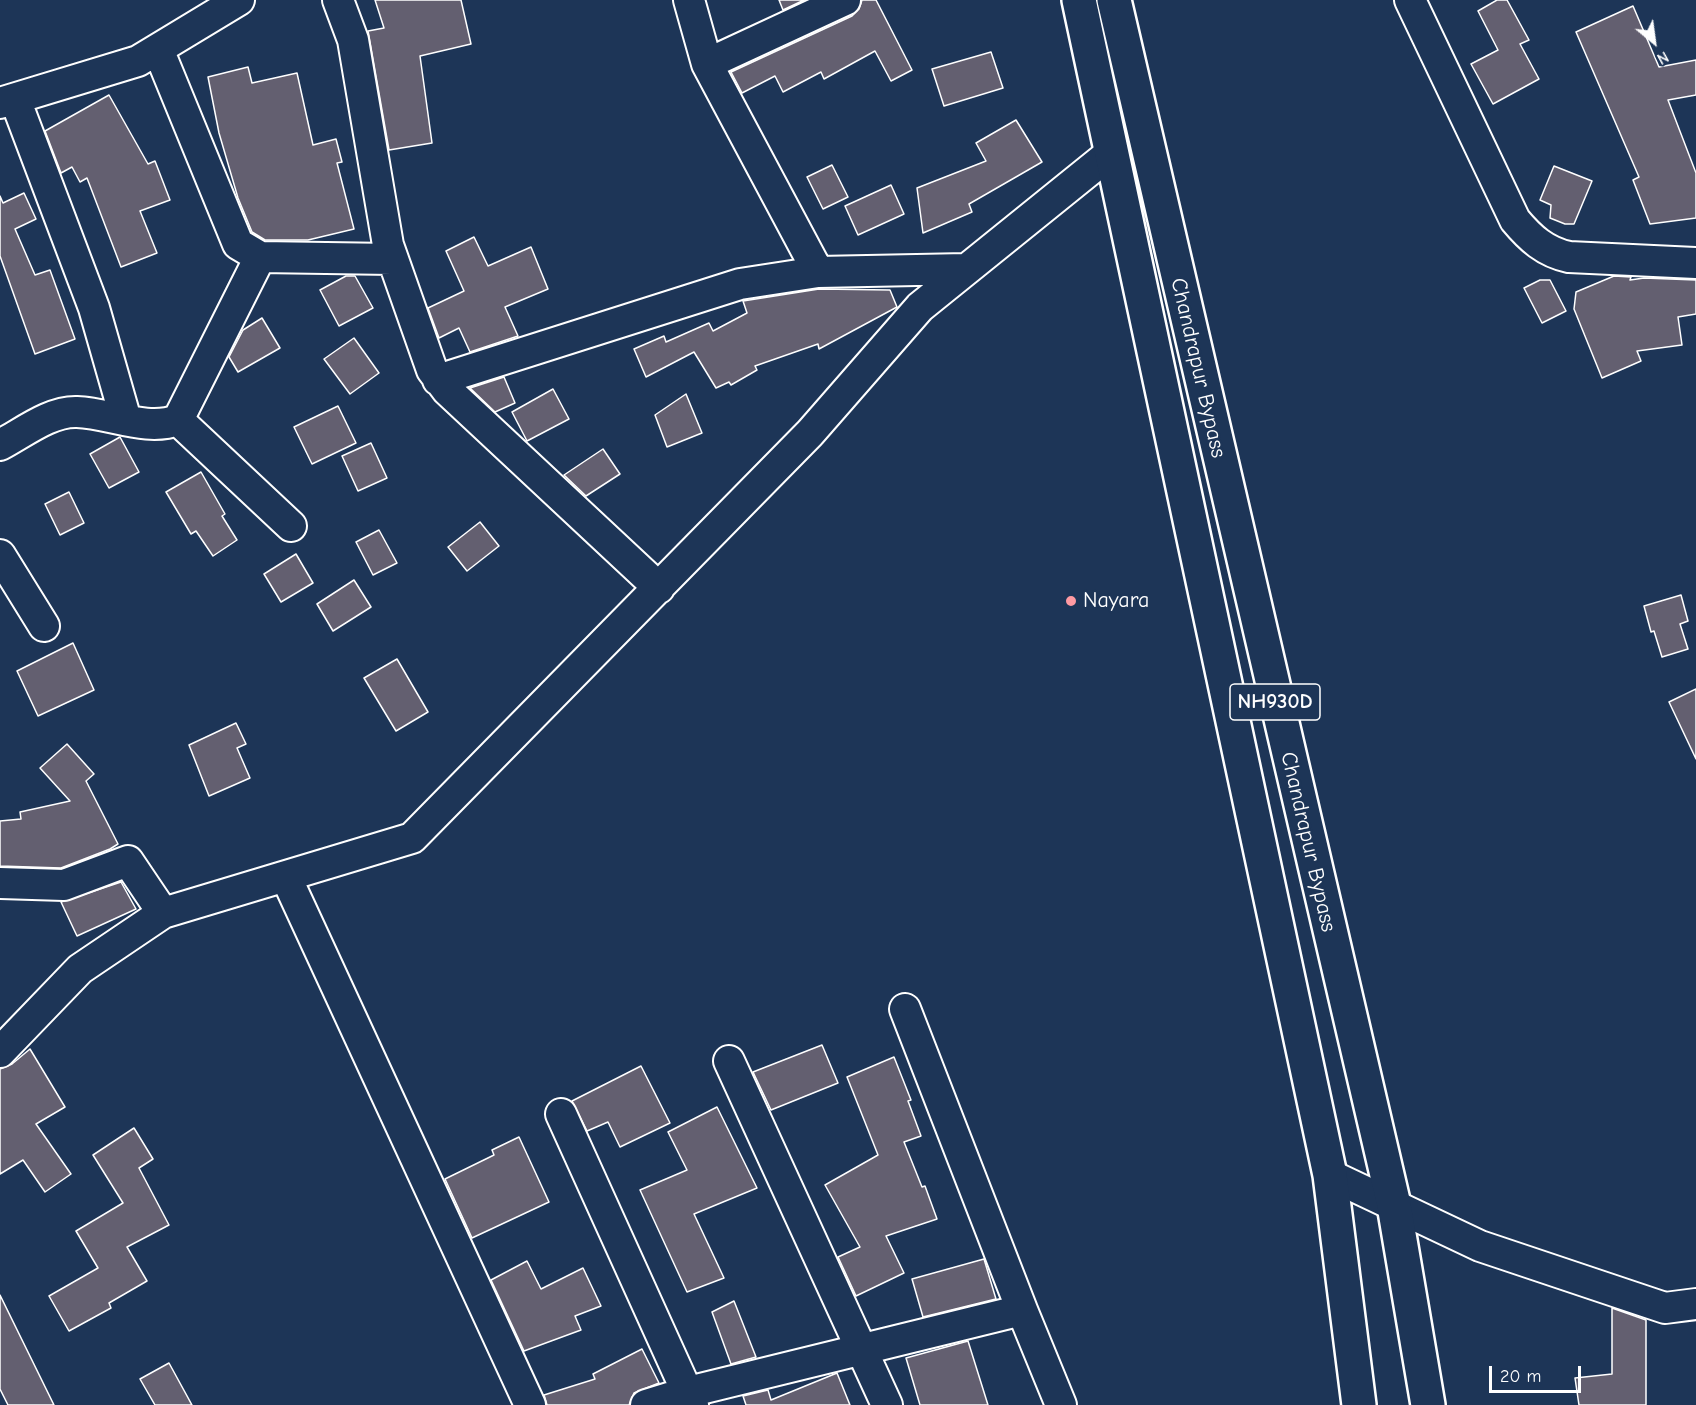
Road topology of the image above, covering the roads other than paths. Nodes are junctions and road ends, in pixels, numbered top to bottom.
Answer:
1 (239, 0) edge
2 (689, 0) edge
3 (845, 0) edge
4 (1079, 0) edge
5 (1114, 0) edge
6 (1410, 0) edge
7 (344, 2) edge
8 (158, 50) junction
9 (707, 64) junction
10 (8, 101) edge
11 (1112, 152) junction
12 (260, 257) junction
13 (392, 259) junction
14 (1696, 263) edge
15 (966, 269) junction
16 (818, 272) junction
17 (438, 380) junction
18 (126, 420) junction
19 (178, 420) junction
20 (0, 445) edge
21 (291, 526) dead end
22 (0, 555) edge
23 (659, 588) junction
24 (44, 626) dead end
25 (286, 877) junction
26 (0, 884) edge
27 (163, 914) junction
28 (905, 1009) dead end
29 (0, 1052) edge
30 (729, 1061) dead end
31 (561, 1114) dead end
32 (1330, 1175) junction
33 (1394, 1205) junction
34 (1696, 1304) edge
35 (1022, 1310) junction
36 (860, 1350) junction
37 (691, 1399) edge
38 (530, 1405) edge
39 (646, 1405) edge
40 (887, 1405) edge
41 (1061, 1405) edge
42 (1359, 1405) edge
43 (1428, 1405) edge

1 - 8 street
2 - 9 street
3 - 9 street
4 - 11 highway, Chandrapur Bypass / NH930D
5 - 33 highway, Chandrapur Bypass / NH930D
6 - 14 street
7 - 13 street
8 - 10 street
8 - 12 street
9 - 16 street
10 - 18 street
11 - 15 street
11 - 32 highway, Chandrapur Bypass / NH930D
12 - 13 street
12 - 19 street
13 - 17 street
15 - 16 street
15 - 23 street
16 - 17 street
17 - 23 street
18 - 19 street
18 - 20 street
19 - 21 street
22 - 24 street
23 - 25 street
25 - 27 street
25 - 38 street
26 - 27 street
27 - 29 street
28 - 35 street
30 - 36 street
31 - 37 street
32 - 33 street
32 - 42 highway, Chandrapur Bypass / NH930D
33 - 34 street
33 - 43 highway, Chandrapur Bypass / NH930D
35 - 36 street
35 - 41 street
36 - 37 street
36 - 40 street
37 - 39 street

